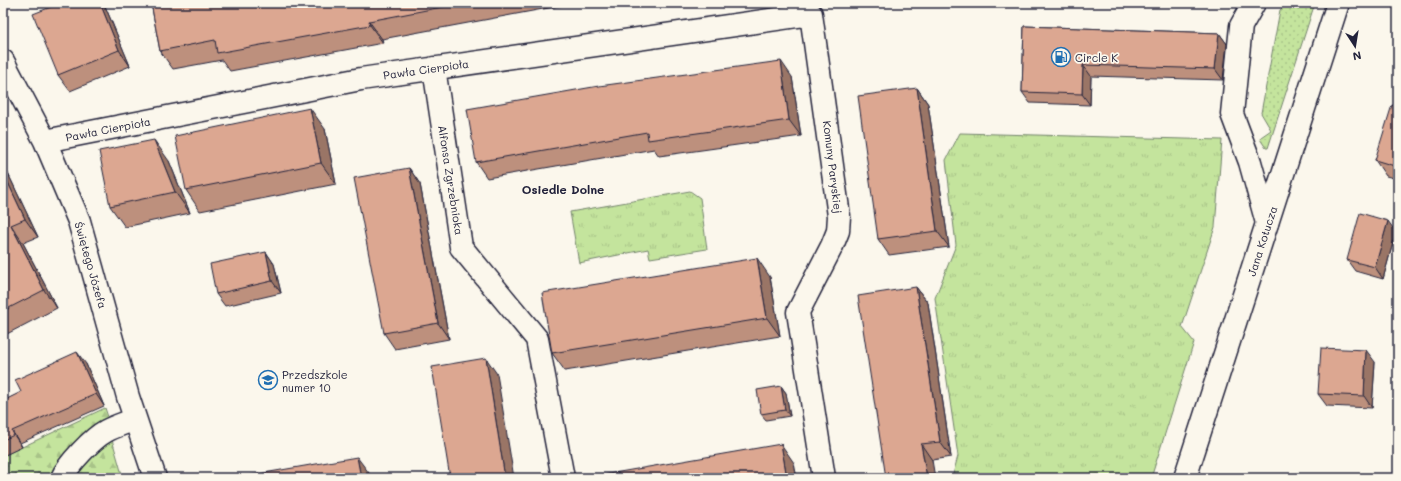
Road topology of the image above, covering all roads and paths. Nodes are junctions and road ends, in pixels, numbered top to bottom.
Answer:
1 (1254, 3) edge
2 (1338, 3) edge
3 (811, 14) joint
4 (3, 61) edge
5 (434, 68) junction
6 (45, 142) junction
7 (1267, 223) junction
8 (135, 419) junction
9 (62, 478) edge
10 (155, 478) edge
11 (563, 478) edge
12 (824, 478) edge
13 (1185, 478) edge

1 - 7 street
2 - 7 street, Jana Kotucza
3 - 5 street, Pawła Cierpioła
3 - 12 street, Komuny Paryskiej
4 - 6 street, Świętego Józefa
5 - 6 street, Pawła Cierpioła
5 - 11 street, Alfonsa Zgrzebnioka
6 - 8 street, Świętego Józefa
7 - 13 street, Jana Kotucza
8 - 9 street
8 - 10 street, Świętego Józefa

